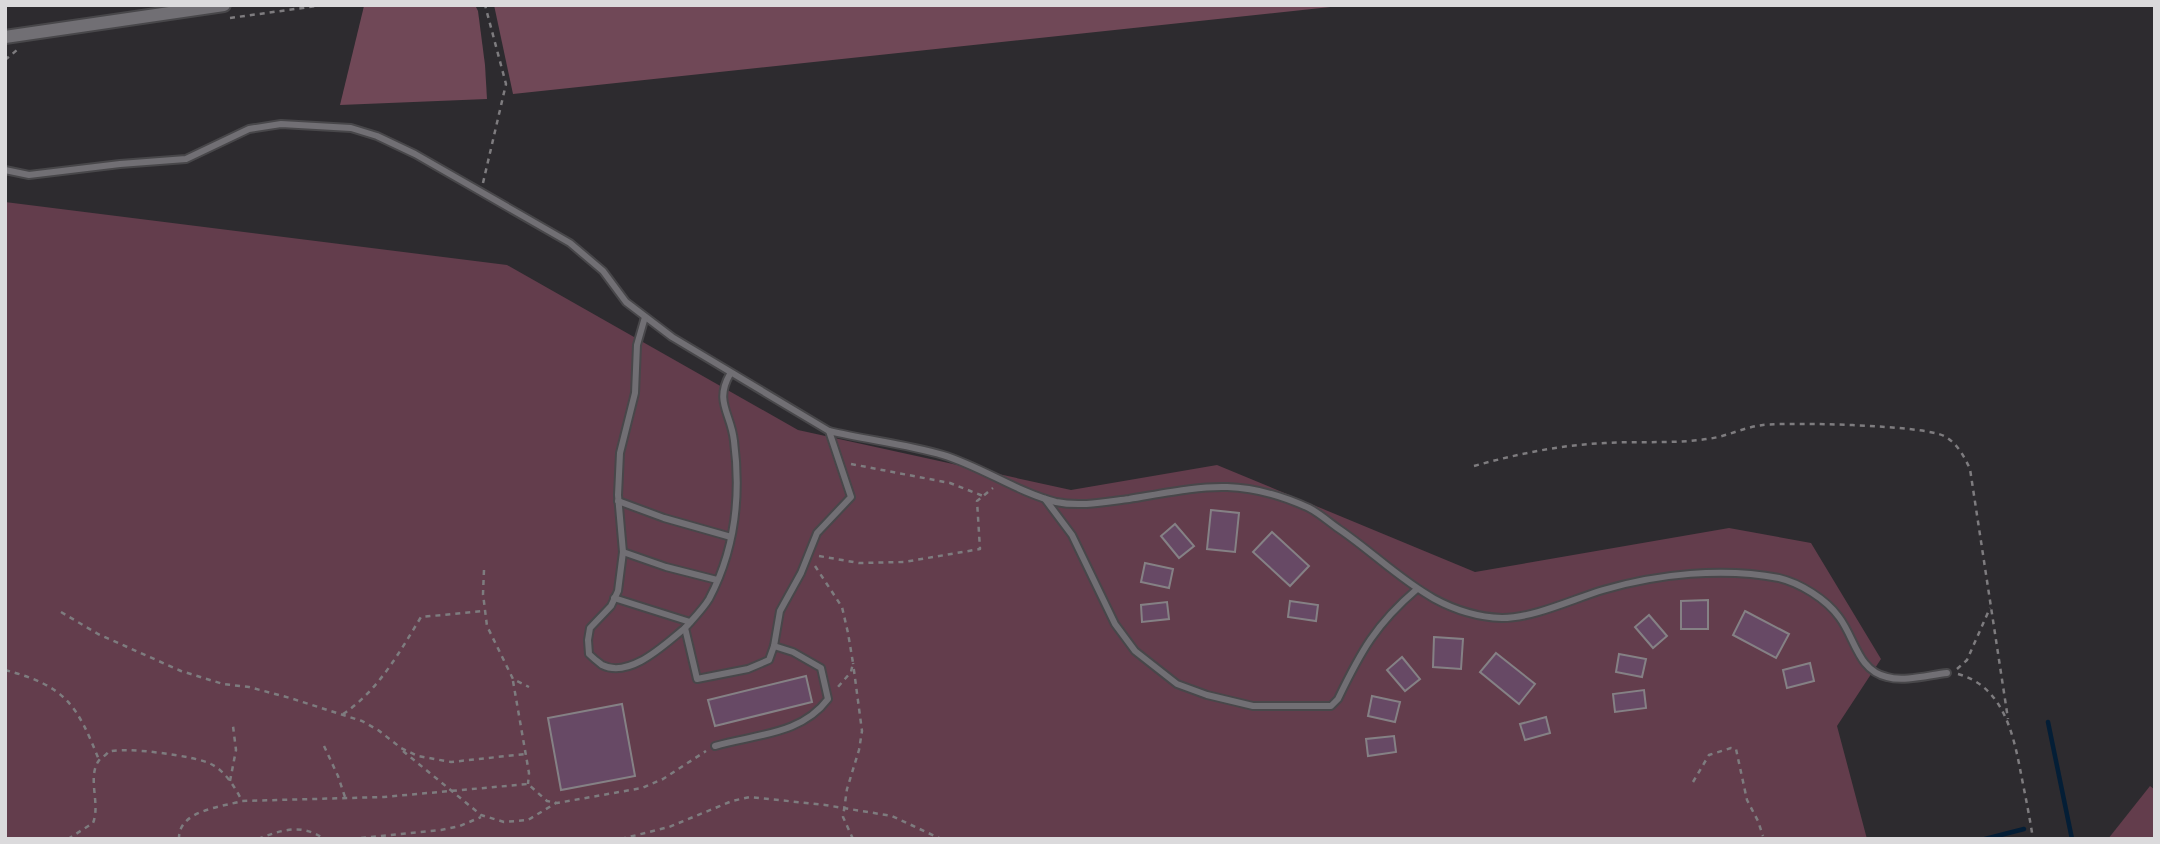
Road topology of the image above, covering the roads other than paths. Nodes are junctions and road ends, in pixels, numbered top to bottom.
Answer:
1 (224, 5) edge
2 (5, 37) edge
3 (5, 170) edge
4 (645, 317) junction
5 (730, 374) junction
6 (829, 431) junction
7 (1043, 497) junction
8 (618, 501) junction
9 (731, 537) junction
10 (622, 552) junction
11 (717, 579) junction
12 (1417, 589) junction
13 (614, 598) junction
14 (687, 625) junction
15 (774, 646) junction
16 (1947, 673) road end
17 (715, 746) road end

1 - 2 street
3 - 4 lane
4 - 5 lane
4 - 8 lane
5 - 6 lane
5 - 9 lane
6 - 7 lane
6 - 15 lane
7 - 12 lane
7 - 12 lane
8 - 9 lane
8 - 10 lane
9 - 11 lane
10 - 11 lane
10 - 13 lane
11 - 14 lane
12 - 16 lane
13 - 14 lane
13 - 14 lane
14 - 15 lane
15 - 17 lane

